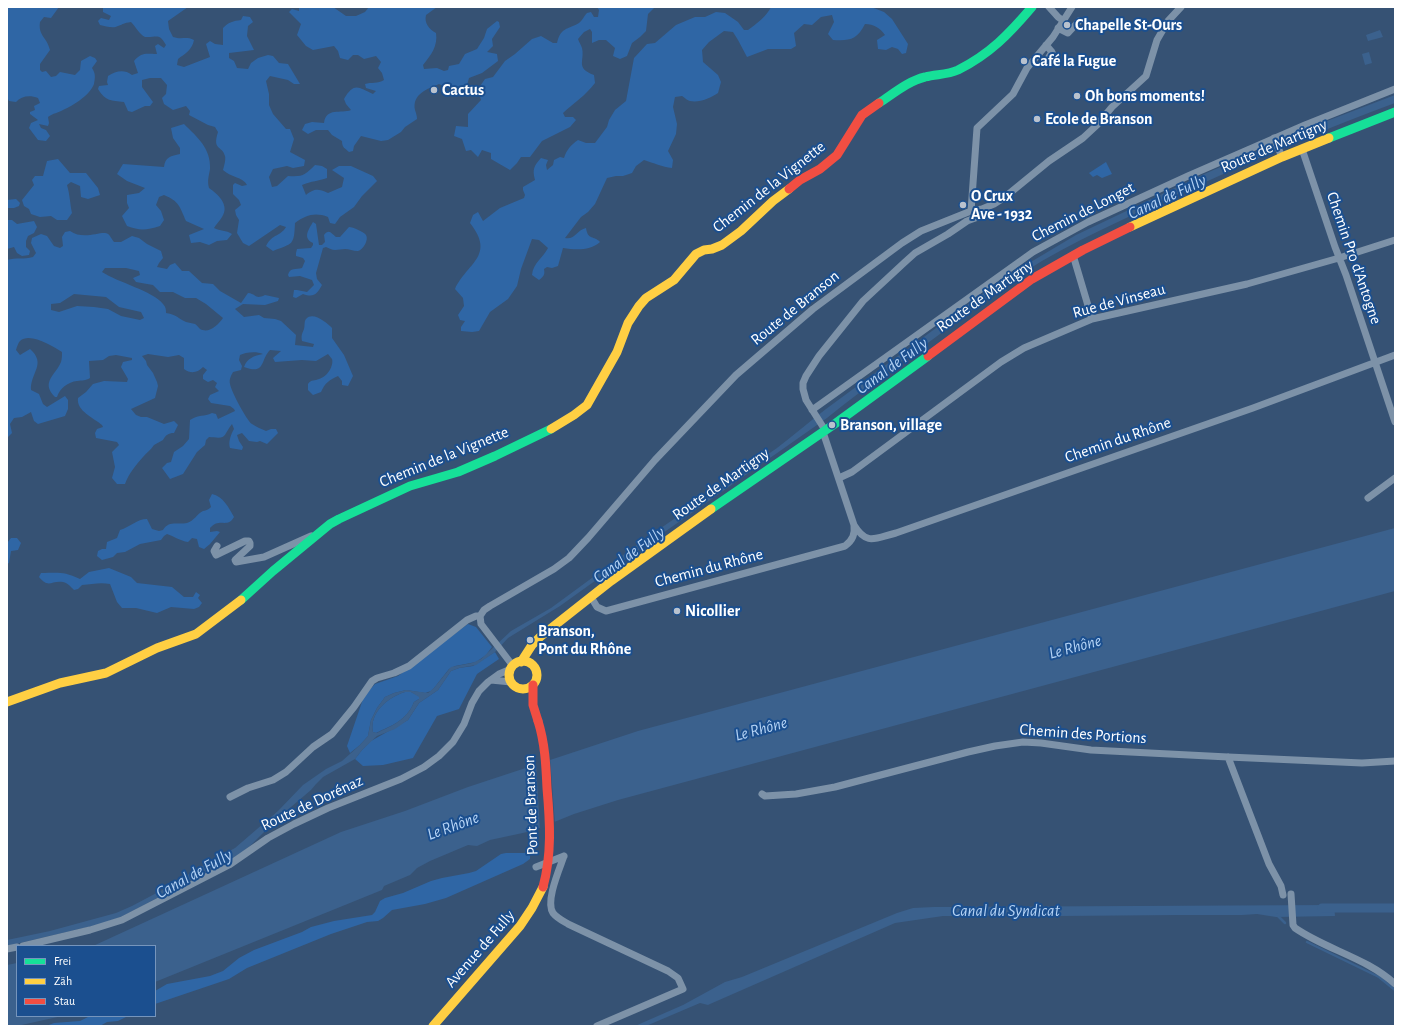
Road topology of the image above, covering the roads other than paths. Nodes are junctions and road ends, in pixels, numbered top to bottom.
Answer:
1 (1032, 7) edge
2 (1050, 7) edge
3 (1072, 7) edge
4 (1181, 7) edge
5 (1062, 20) junction
6 (1079, 22) dead end
7 (1058, 28) junction
8 (1046, 45) junction
9 (1047, 60) dead end
10 (1395, 89) edge
11 (1395, 112) edge
12 (1274, 138) junction
13 (1302, 149) junction
14 (1282, 157) junction
15 (974, 211) junction
16 (1395, 240) edge
17 (1073, 255) junction
18 (1339, 258) junction
19 (1092, 319) junction
20 (1395, 355) edge
21 (1375, 363) junction
22 (813, 412) junction
23 (1395, 422) edge
24 (823, 429) junction
25 (839, 478) junction
26 (1395, 478) edge
27 (1368, 498) dead end
28 (854, 525) junction
29 (322, 531) junction
30 (217, 546) dead end
31 (591, 597) junction
32 (480, 616) junction
33 (534, 643) junction
34 (515, 666) junction
35 (534, 667) junction
36 (491, 680) junction
37 (511, 682) junction
38 (533, 685) junction
39 (520, 689) junction
40 (7, 702) edge
41 (533, 706) junction
42 (1228, 757) junction
43 (1395, 761) edge
44 (762, 794) dead end
45 (230, 797) dead end
46 (536, 867) dead end
47 (543, 887) joint
48 (26, 945) edge
49 (1395, 984) edge
50 (433, 1026) edge
51 (598, 1026) edge

1 - 29 main road, Chemin de la Vignette
2 - 5 street
3 - 5 street
4 - 15 street, Route de Branson
5 - 7 street
6 - 7 street
7 - 8 street
8 - 9 street
8 - 15 street
10 - 12 street, Chemin de Longet
11 - 13 main road, Route de Martigny
12 - 14 street
12 - 22 street, Chemin de Longet
13 - 14 main road, Route de Martigny
13 - 18 street, Chemin Pro d'Antogne
14 - 17 main road, Route de Martigny
15 - 22 street
15 - 32 street, Route de Branson
16 - 18 street, Rue de Vinseau
17 - 19 street
17 - 24 main road, Route de Martigny
18 - 19 street, Rue de Vinseau
18 - 21 street, Chemin Pro d'Antogne
19 - 25 street, Rue de Vinseau
20 - 21 street, Chemin du Rhône
21 - 23 street, Chemin Pro d'Antogne
21 - 28 street, Chemin du Rhône
22 - 24 street
24 - 25 street
24 - 31 main road, Route de Martigny
25 - 28 street
26 - 27 street
28 - 31 street, Chemin du Rhône
29 - 30 street
29 - 40 main road, Chemin de la Vignette
31 - 33 main road, Route de Martigny
32 - 34 street
32 - 45 street, Route de Branson
33 - 34 main road, Route de Martigny
33 - 35 main road
34 - 35 main road
34 - 36 street, Route de Dorénaz
34 - 37 main road
35 - 38 main road
36 - 37 street
36 - 48 street, Route de Dorénaz
37 - 39 main road
38 - 39 main road
38 - 41 main road
39 - 41 main road
41 - 47 main road, Pont de Branson, bridge
42 - 43 street, Chemin des Portions
42 - 44 street, Chemin des Portions
42 - 49 street
46 - 51 street
47 - 50 main road, Avenue de Fully

